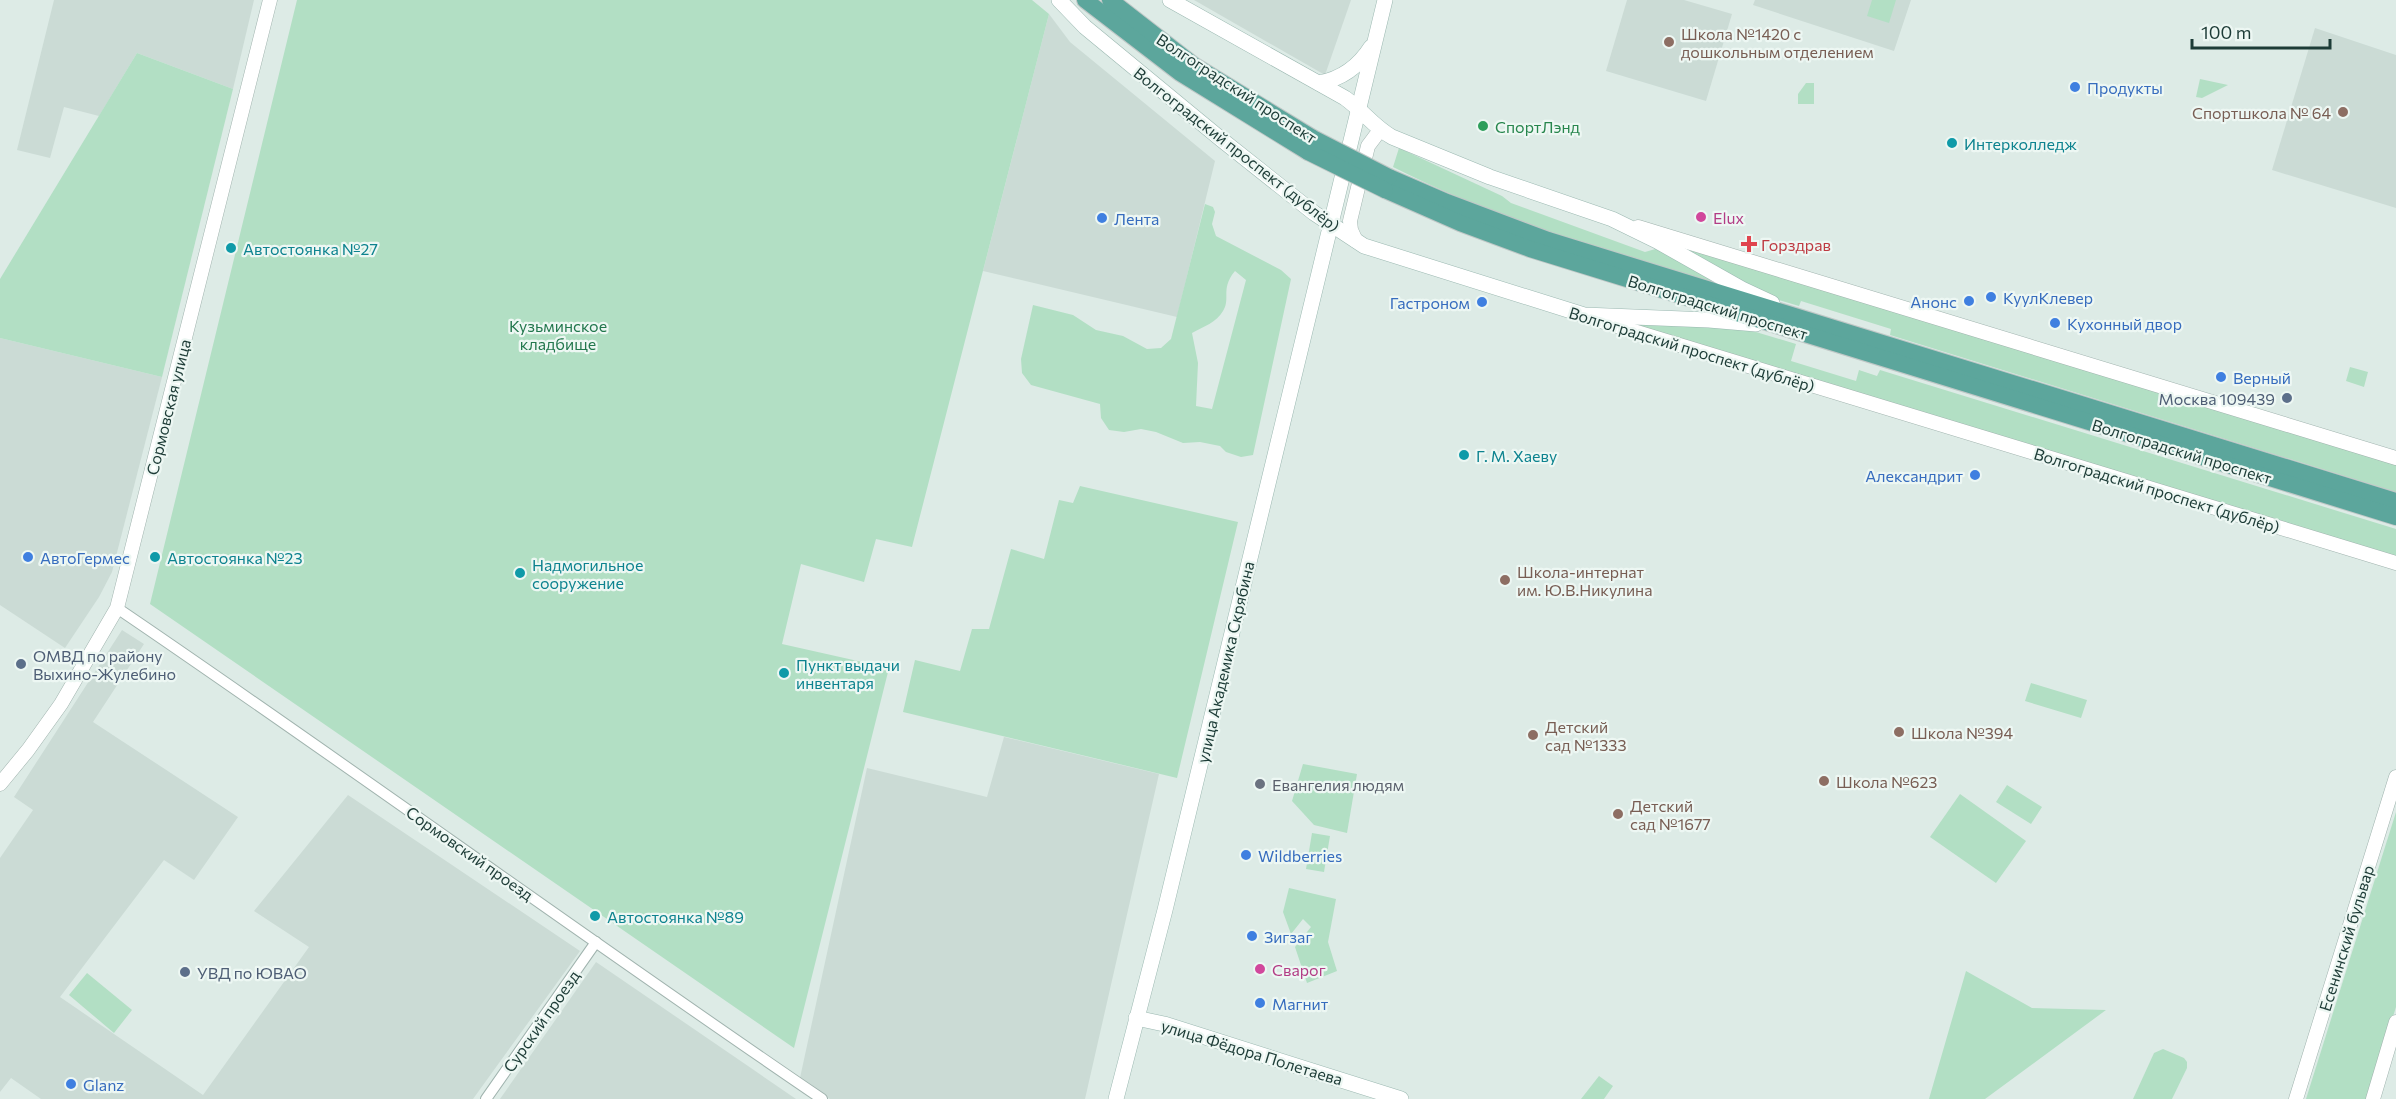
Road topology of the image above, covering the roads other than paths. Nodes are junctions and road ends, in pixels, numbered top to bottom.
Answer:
1 (270, 0) edge
2 (1059, 0) edge
3 (1085, 0) edge
4 (1110, 0) edge
5 (1170, 0) edge
6 (1385, 0) edge
7 (1375, 42) junction
8 (1318, 83) junction
9 (1359, 108) junction
10 (1380, 130) junction
11 (1310, 145) junction
12 (1387, 184) junction
13 (1612, 219) junction
14 (1330, 225) junction
15 (1356, 241) junction
16 (1584, 315) junction
17 (1830, 327) junction
18 (1796, 332) junction
19 (2396, 458) edge
20 (2396, 501) edge
21 (2396, 517) edge
22 (2396, 563) edge
23 (117, 608) junction
24 (2396, 777) edge
25 (0, 784) edge
26 (596, 942) junction
27 (1136, 1018) junction
28 (2396, 1022) edge
29 (486, 1099) edge
30 (822, 1099) edge
31 (1116, 1099) edge
32 (1401, 1099) edge
33 (2296, 1099) edge
34 (2373, 1099) edge

1 - 23 street, Сормовская улица
2 - 14 main road, Волгоградский проспект (дублёр)
3 - 11 main road, Волгоградский проспект
4 - 11 main road, Волгоградский проспект
5 - 8 main road
6 - 7 main road, улица Академика Скрябина
7 - 8 main road
7 - 9 main road, улица Академика Скрябина
8 - 9 main road
9 - 10 main road
9 - 14 main road, улица Академика Скрябина
10 - 13 main road
10 - 15 street
11 - 12 main road, Волгоградский проспект, bridge
12 - 17 main road, Волгоградский проспект
12 - 18 main road, Волгоградский проспект
13 - 17 main road
13 - 19 street
14 - 15 main road, Волгоградский проспект (дублёр)
14 - 27 main road, улица Академика Скрябина
15 - 16 main road, Волгоградский проспект (дублёр)
16 - 18 main road
16 - 22 street, Волгоградский проспект (дублёр)
17 - 20 main road, Волгоградский проспект
18 - 21 main road, Волгоградский проспект
23 - 25 street, Сормовская улица
23 - 26 street, Сормовский проезд
24 - 33 street, Есенинский бульвар
26 - 29 street, Сурский проезд
26 - 30 street, Сормовский проезд
27 - 31 main road, улица Академика Скрябина
27 - 32 main road, улица Фёдора Полетаева
28 - 34 street

